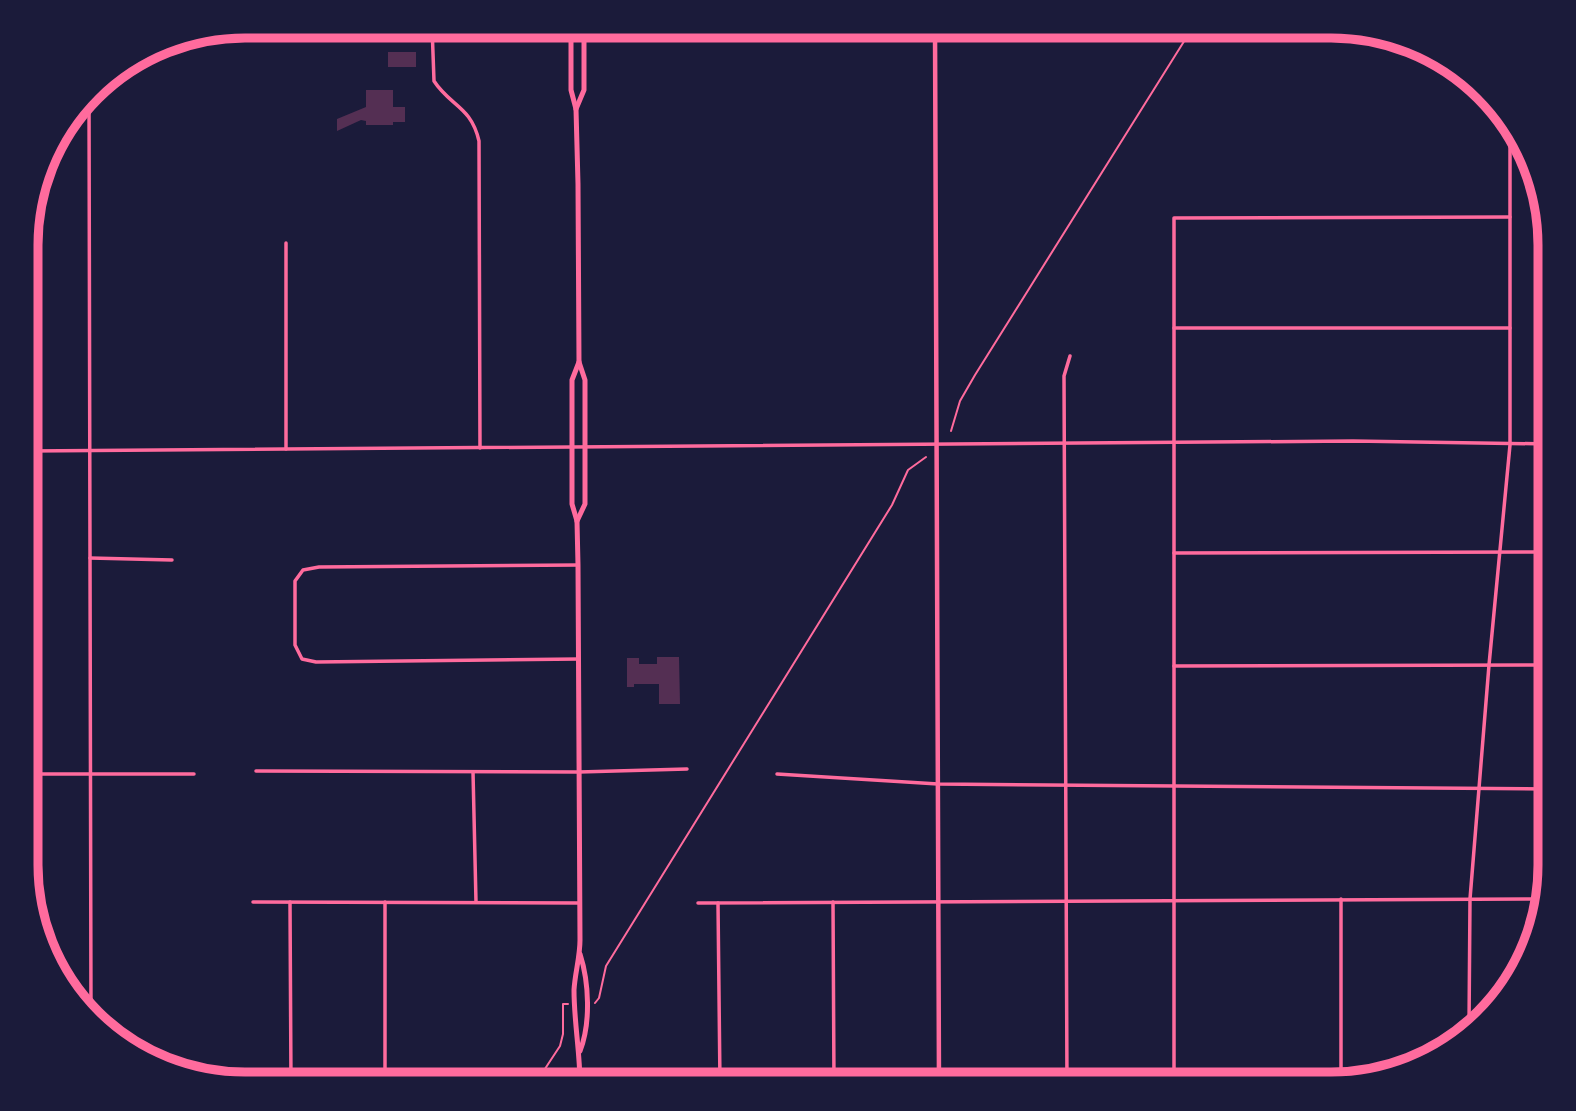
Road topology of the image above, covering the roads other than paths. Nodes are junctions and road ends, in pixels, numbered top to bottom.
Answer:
1 (432, 39) edge
2 (571, 39) edge
3 (584, 39) edge
4 (935, 39) edge
5 (576, 109) junction
6 (89, 113) edge
7 (1510, 143) edge
8 (1510, 217) junction
9 (286, 243) dead end
10 (1174, 328) junction
11 (1510, 328) junction
12 (1070, 356) dead end
13 (579, 362) junction
14 (1174, 443) junction
15 (1064, 444) junction
16 (1537, 444) edge
17 (937, 445) junction
18 (1510, 445) junction
19 (572, 447) junction
20 (585, 447) junction
21 (480, 448) junction
22 (286, 449) junction
23 (90, 450) junction
24 (38, 451) edge
25 (577, 521) junction
26 (1501, 551) junction
27 (1537, 552) edge
28 (1174, 553) junction
29 (90, 558) junction
30 (172, 560) dead end
31 (578, 565) junction
32 (579, 659) junction
33 (1489, 665) junction
34 (1537, 665) edge
35 (1174, 666) junction
36 (687, 769) dead end
37 (256, 771) dead end
38 (473, 772) junction
39 (579, 772) junction
40 (39, 774) edge
41 (90, 774) junction
42 (194, 774) dead end
43 (776, 774) dead end
44 (938, 784) junction
45 (1066, 784) junction
46 (1175, 785) junction
47 (1479, 788) junction
48 (1537, 789) edge
49 (1175, 899) junction
50 (1341, 899) junction
51 (1470, 899) junction
52 (1535, 899) edge
53 (1067, 900) junction
54 (939, 901) junction
55 (253, 902) dead end
56 (290, 902) junction
57 (385, 902) junction
58 (476, 902) junction
59 (718, 902) junction
60 (833, 902) junction
61 (580, 903) junction
62 (698, 903) dead end
63 (580, 954) junction
64 (91, 1003) edge
65 (1469, 1019) edge
66 (580, 1051) junction
67 (291, 1072) edge
68 (385, 1072) edge
69 (580, 1072) edge
70 (720, 1072) edge
71 (834, 1072) edge
72 (939, 1072) edge
73 (1067, 1072) edge
74 (1174, 1072) edge
75 (1340, 1072) edge

1 - 21 street
2 - 5 main road
3 - 5 main road
4 - 17 street
5 - 13 main road
6 - 23 street
7 - 8 street
8 - 10 street
8 - 11 street
9 - 22 street
10 - 11 street
10 - 14 street
11 - 18 street
12 - 15 street
13 - 19 main road
13 - 20 main road
14 - 15 street
14 - 18 street
14 - 28 street
15 - 17 street
15 - 45 street
16 - 18 street
17 - 20 street
17 - 44 street
18 - 26 street
19 - 20 street
19 - 21 street
19 - 25 main road
20 - 25 main road
21 - 22 street
22 - 23 street
23 - 24 street
23 - 29 street
25 - 31 main road
26 - 27 street
26 - 28 street
26 - 33 street
28 - 35 street
29 - 30 street
29 - 41 street
31 - 32 main road
31 - 32 street
32 - 39 main road
33 - 34 street
33 - 35 street
33 - 47 street
35 - 46 street
36 - 39 street
37 - 38 street
38 - 39 street
38 - 58 street
39 - 61 main road
40 - 41 street
41 - 42 street
41 - 64 street
43 - 44 street
44 - 45 street
44 - 54 street
45 - 46 street
45 - 53 street
46 - 47 street
46 - 49 street
47 - 48 street
47 - 51 street
49 - 50 street
49 - 53 street
49 - 74 street
50 - 51 street
50 - 75 street
51 - 52 street
51 - 65 street
53 - 54 street
53 - 73 street
54 - 60 street
54 - 72 street
55 - 56 street
56 - 57 street
56 - 67 street
57 - 58 street
57 - 68 street
58 - 61 street
59 - 60 street
59 - 62 street
59 - 70 street
60 - 71 street
61 - 63 main road
63 - 66 main road
63 - 66 main road
66 - 69 main road

